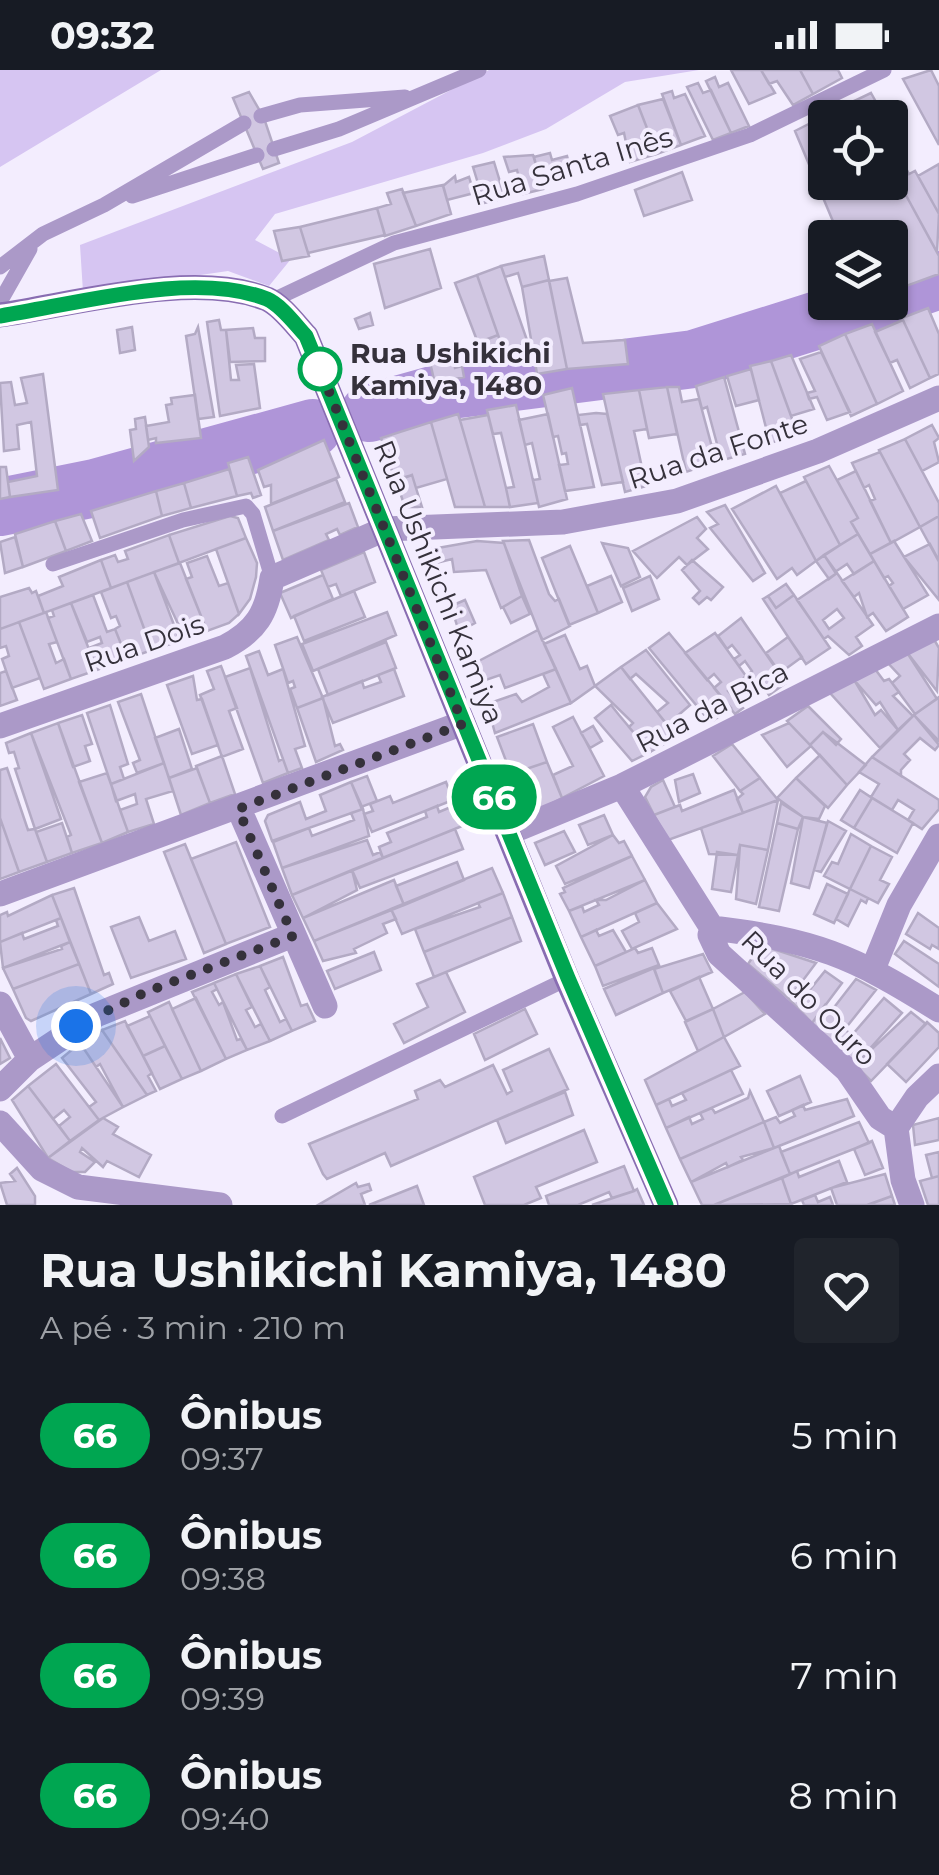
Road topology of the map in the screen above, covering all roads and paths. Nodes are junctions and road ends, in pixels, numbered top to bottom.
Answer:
1 (479, 70) edge
2 (884, 70) edge
3 (409, 97) junction
4 (261, 116) dead end
5 (244, 123) dead end
6 (274, 149) dead end
7 (257, 154) dead end
8 (104, 205) junction
9 (43, 234) junction
10 (0, 267) edge
11 (271, 300) junction
12 (0, 302) edge
13 (0, 316) edge
14 (939, 398) edge
15 (385, 529) junction
16 (53, 564) dead end
17 (272, 578) junction
18 (939, 626) edge
19 (463, 724) junction
20 (0, 726) edge
21 (622, 786) junction
22 (238, 809) junction
23 (508, 833) junction
24 (939, 836) edge
25 (0, 894) edge
26 (712, 928) junction
27 (293, 936) junction
28 (872, 969) junction
29 (568, 978) junction
30 (0, 1004) edge
31 (325, 1006) dead end
32 (939, 1010) edge
33 (30, 1059) junction
34 (939, 1076) edge
35 (0, 1089) edge
36 (282, 1116) dead end
37 (0, 1122) edge
38 (896, 1128) junction
39 (220, 1205) edge
40 (666, 1205) edge
41 (912, 1205) edge

1 - 3 lane
2 - 11 lane, Rua Santa Inês
3 - 4 lane
3 - 6 lane
5 - 8 lane
7 - 8 lane
8 - 9 lane
9 - 10 lane
9 - 12 lane
11 - 13 main road
11 - 15 main road, Rua Ushikichi Kamiya
14 - 15 street, Rua da Fonte
15 - 17 street
15 - 19 main road, Rua Ushikichi Kamiya
16 - 17 lane
17 - 20 street, Rua Dois
18 - 21 street, Rua da Bica
19 - 22 street
19 - 23 main road, Rua Ushikichi Kamiya
21 - 23 street, Rua da Bica
21 - 26 street, Rua do Ouro
22 - 25 street
22 - 27 street
23 - 29 main road, Rua Ushikichi Kamiya
24 - 28 street
26 - 28 street
26 - 38 street, Rua do Ouro
27 - 31 street
27 - 33 street
28 - 32 street
29 - 36 lane
29 - 40 main road, Rua Ushikichi Kamiya
30 - 33 street
33 - 35 street
34 - 38 street
37 - 39 street
38 - 41 street

